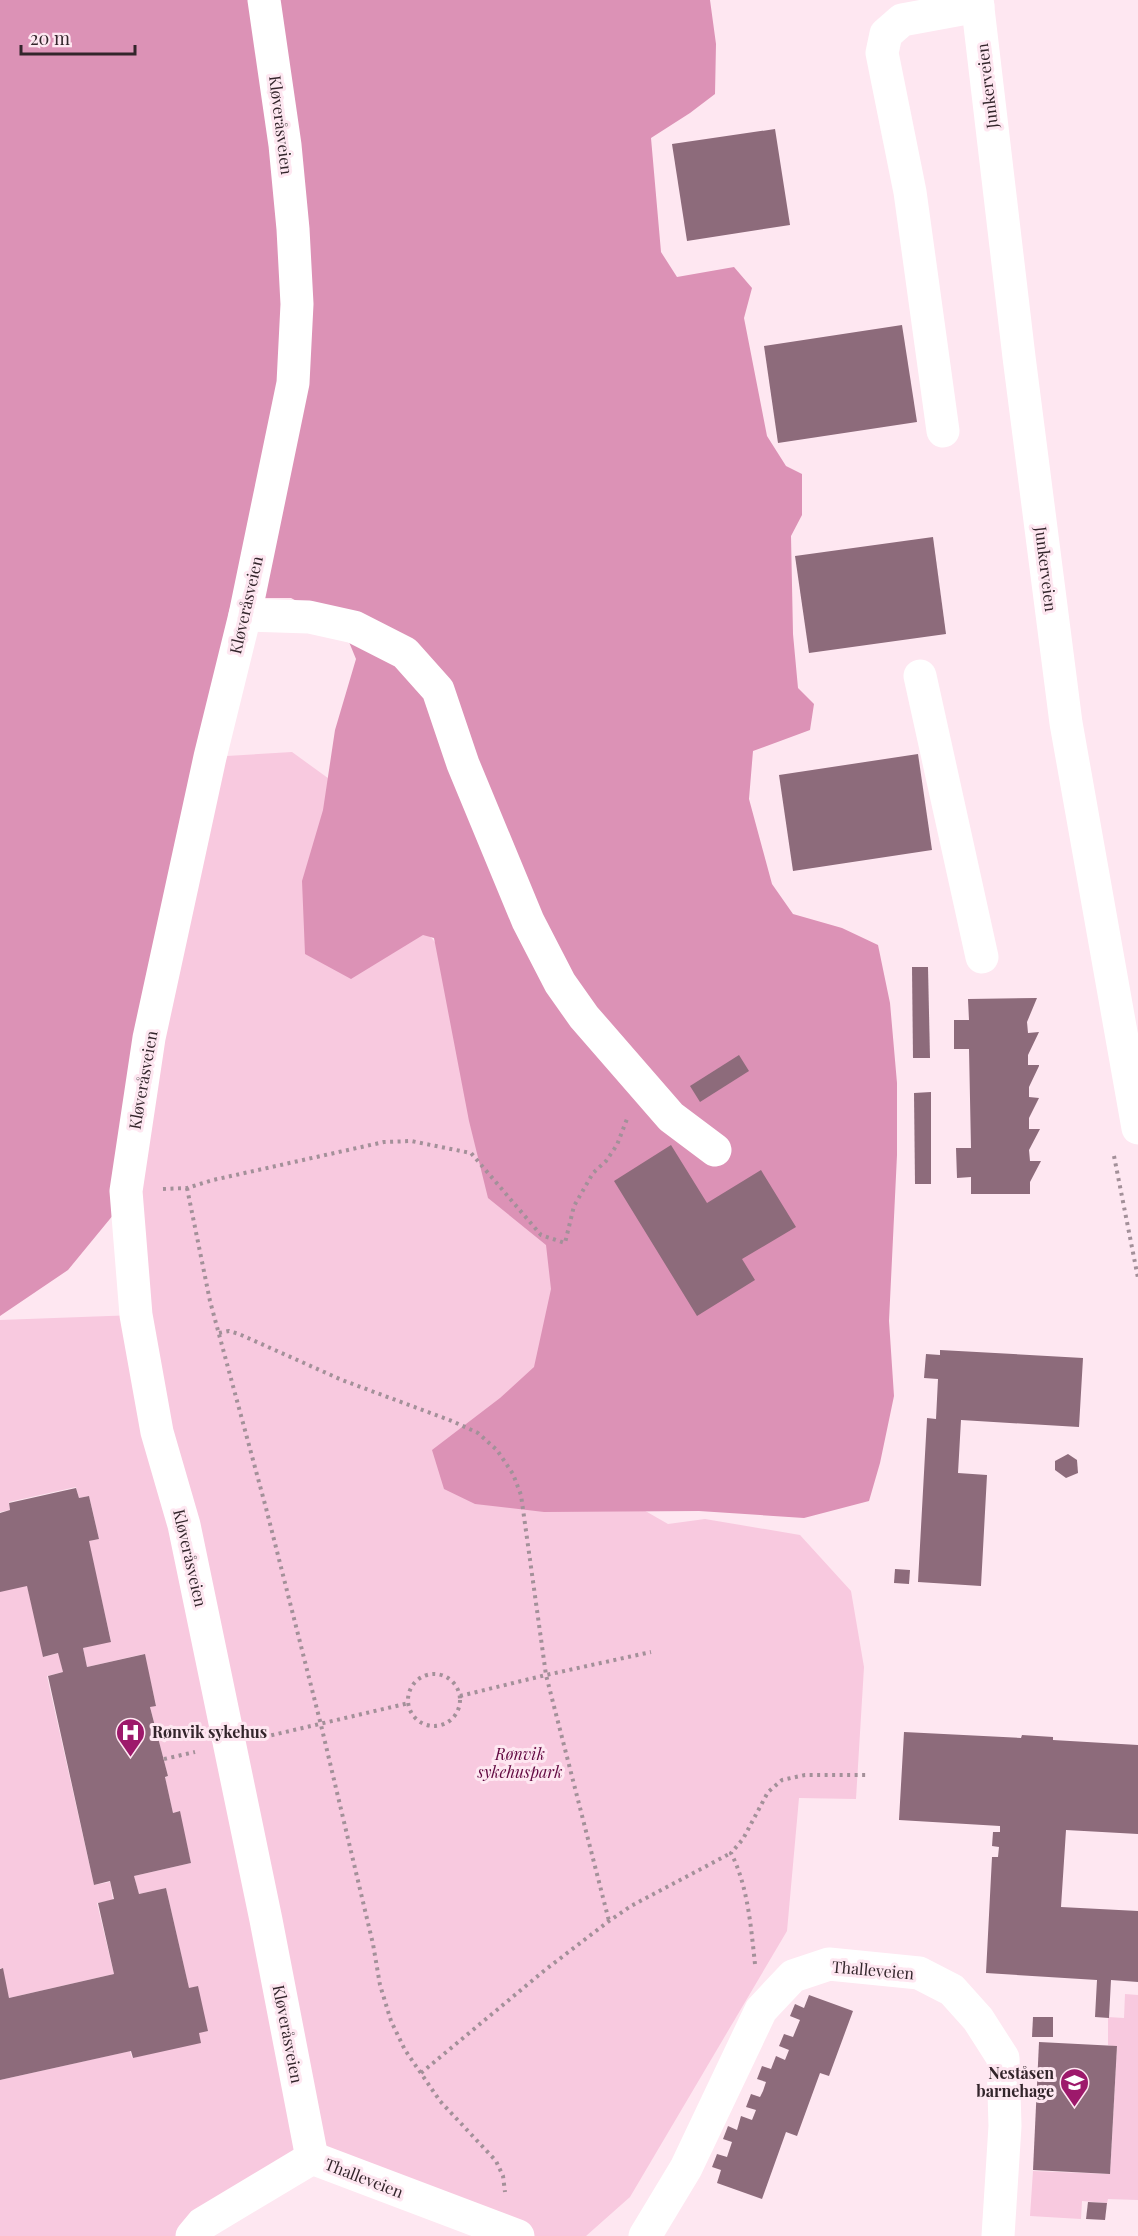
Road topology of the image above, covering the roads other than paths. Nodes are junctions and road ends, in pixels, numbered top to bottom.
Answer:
1 (264, 0) edge
2 (978, 3) edge
3 (943, 431) dead end
4 (245, 615) junction
5 (920, 676) dead end
6 (982, 957) dead end
7 (1138, 1128) edge
8 (715, 1150) dead end
9 (312, 2158) junction
10 (509, 2234) edge
11 (192, 2236) edge
12 (645, 2236) edge
13 (998, 2236) edge

1 - 4 street, Kløveråsveien
2 - 3 street, Junkerveien
2 - 7 street, Junkerveien
4 - 8 street
4 - 9 street, Kløveråsveien
5 - 6 street
9 - 10 street, Thalleveien
9 - 11 street, Thalleveien
12 - 13 street, Thalleveien

